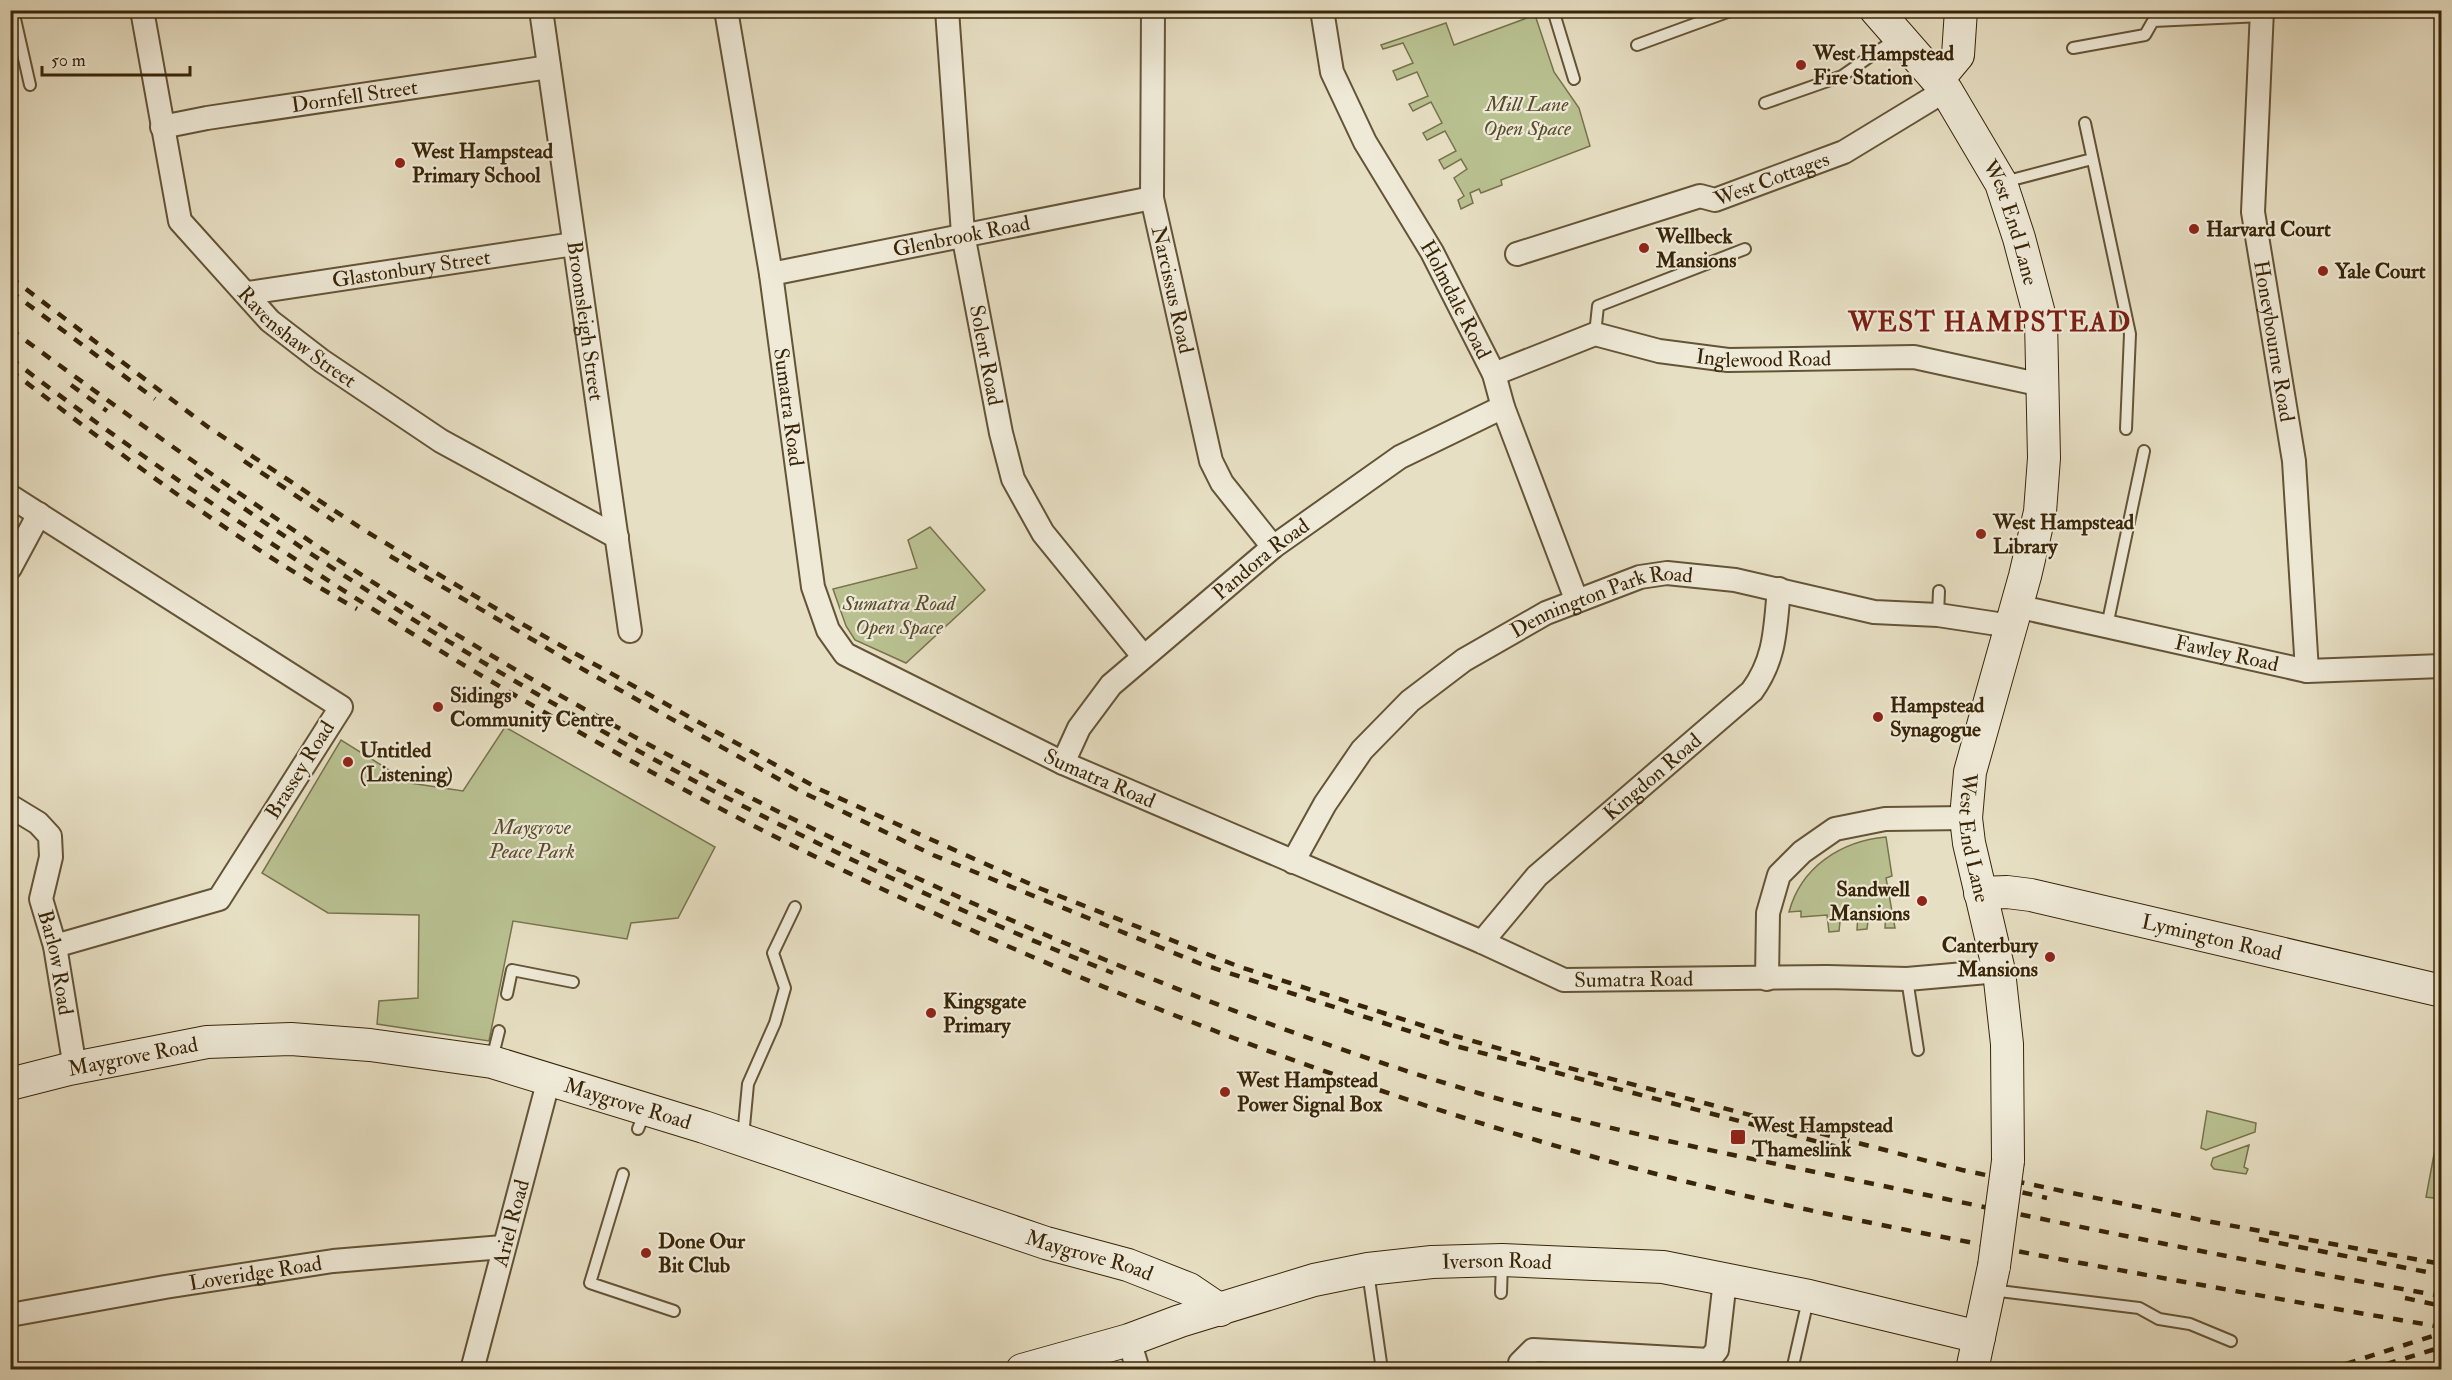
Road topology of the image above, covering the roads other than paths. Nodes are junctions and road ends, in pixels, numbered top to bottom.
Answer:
1 (13, 10) edge
2 (142, 10) edge
3 (540, 10) edge
4 (726, 10) edge
5 (947, 10) edge
6 (1153, 10) edge
7 (1322, 10) edge
8 (1553, 10) edge
9 (1733, 10) edge
10 (1876, 10) edge
11 (1961, 10) edge
12 (2262, 13) edge
13 (1900, 37) junction
14 (1637, 45) dead end
15 (2073, 48) dead end
16 (549, 67) junction
17 (1574, 79) dead end
18 (30, 85) dead end
19 (1942, 85) junction
20 (1765, 103) dead end
21 (2085, 123) dead end
22 (162, 127) junction
23 (2092, 159) junction
24 (2001, 183) junction
25 (1152, 198) junction
26 (963, 234) junction
27 (574, 244) junction
28 (1745, 249) dead end
29 (1517, 254) dead end
30 (771, 274) junction
31 (248, 293) junction
32 (1595, 334) junction
33 (1494, 374) junction
34 (2042, 385) junction
35 (1503, 407) junction
36 (2126, 429) dead end
37 (2144, 451) dead end
38 (10, 496) edge
39 (39, 514) junction
40 (617, 537) junction
41 (1273, 547) junction
42 (10, 568) edge
43 (1779, 589) junction
44 (1940, 591) dead end
45 (1576, 599) junction
46 (1938, 615) junction
47 (2014, 616) junction
48 (2107, 626) junction
49 (630, 631) dead end
50 (1143, 656) junction
51 (2442, 666) edge
52 (2307, 671) junction
53 (1062, 763) junction
54 (10, 806) edge
55 (1966, 818) junction
56 (1293, 862) junction
57 (1980, 893) junction
58 (795, 907) dead end
59 (1482, 942) junction
60 (55, 946) junction
61 (1999, 971) junction
62 (1767, 979) junction
63 (1907, 979) junction
64 (573, 982) dead end
65 (2441, 988) edge
66 (507, 994) dead end
67 (499, 1031) dead end
68 (1918, 1050) dead end
69 (492, 1062) junction
70 (75, 1068) junction
71 (549, 1079) junction
72 (10, 1084) edge
73 (743, 1140) junction
74 (623, 1174) dead end
75 (503, 1247) junction
76 (1502, 1260) junction
77 (1368, 1269) junction
78 (1991, 1279) junction
79 (1725, 1280) junction
80 (1501, 1293) dead end
81 (1809, 1296) junction
82 (1220, 1310) junction
83 (674, 1311) dead end
84 (10, 1315) edge
85 (1979, 1337) junction
86 (1129, 1340) junction
87 (2231, 1341) dead end
88 (1656, 1364) edge
89 (472, 1370) edge
90 (1023, 1370) edge
91 (1138, 1370) edge
92 (1382, 1370) edge
93 (1520, 1370) edge
94 (1792, 1370) edge
95 (1972, 1370) edge

1 - 18 lane
2 - 22 street, Ravenshaw Street
3 - 16 street, Broomsleigh Street
4 - 30 street, Sumatra Road
5 - 26 street, Solent Road
6 - 25 street, Narcissus Road
7 - 33 street, Holmdale Road
8 - 17 lane
9 - 14 lane
10 - 13 main road, West End Lane
11 - 19 main road
12 - 15 lane
12 - 52 street, Honeybourne Road
13 - 19 main road, West End Lane
13 - 20 lane
16 - 22 street, Dornfell Street
16 - 27 street, Broomsleigh Street
19 - 24 main road, West End Lane
19 - 29 street, West Cottages
21 - 23 lane
22 - 31 street, Ravenshaw Street
23 - 24 lane
23 - 36 lane
24 - 34 main road, West End Lane
25 - 26 street, Glenbrook Road
25 - 41 street, Narcissus Road
26 - 30 street, Glenbrook Road
26 - 50 street, Solent Road
27 - 31 street, Glastonbury Street
27 - 40 street, Broomsleigh Street
28 - 32 lane
30 - 53 street, Sumatra Road
31 - 40 street, Ravenshaw Street
32 - 33 street
32 - 34 street, Inglewood Road
33 - 35 street, Holmdale Road
34 - 47 main road, West End Lane
35 - 41 street, Pandora Road
35 - 45 street, Holmdale Road
37 - 48 lane
38 - 39 street, Brassey Road
39 - 42 street
39 - 60 street, Brassey Road
40 - 49 street, Broomsleigh Street
41 - 50 street, Pandora Road
43 - 45 street, Dennington Park Road
43 - 46 street, Dennington Park Road
43 - 59 street, Kingdon Road
44 - 46 lane
45 - 56 street, Dennington Park Road
46 - 47 street, Dennington Park Road
47 - 48 street, Fawley Road
47 - 55 main road, West End Lane
48 - 52 street, Fawley Road
50 - 53 street, Pandora Road
51 - 52 street, Fawley Road
53 - 56 street, Sumatra Road
54 - 60 street, Barlow Road
55 - 57 main road, West End Lane
55 - 62 street
56 - 59 street, Sumatra Road
57 - 61 main road, West End Lane
57 - 65 main road, Lymington Road
58 - 73 lane
59 - 62 street, Sumatra Road
60 - 70 street, Barlow Road
61 - 63 street, Sumatra Road
61 - 78 main road, West End Lane, bridge
62 - 63 street, Sumatra Road
63 - 68 lane
64 - 66 lane
67 - 69 lane
69 - 70 main road, Maygrove Road
69 - 71 main road, Maygrove Road
70 - 72 main road, Maygrove Road
71 - 73 main road, Maygrove Road
71 - 75 street, Ariel Road
73 - 82 main road, Maygrove Road
74 - 83 lane
75 - 84 street, Loveridge Road
75 - 89 street, Ariel Road
76 - 77 main road, Iverson Road
76 - 79 main road, Iverson Road
76 - 80 lane
77 - 82 main road, Iverson Road
77 - 92 lane
78 - 85 main road, West End Lane
78 - 87 lane
79 - 81 main road, Iverson Road
79 - 88 street
81 - 85 main road, Iverson Road
81 - 94 lane
82 - 86 main road, Iverson Road
85 - 95 main road, West End Lane
86 - 90 main road, Iverson Road
86 - 91 street
88 - 93 street

